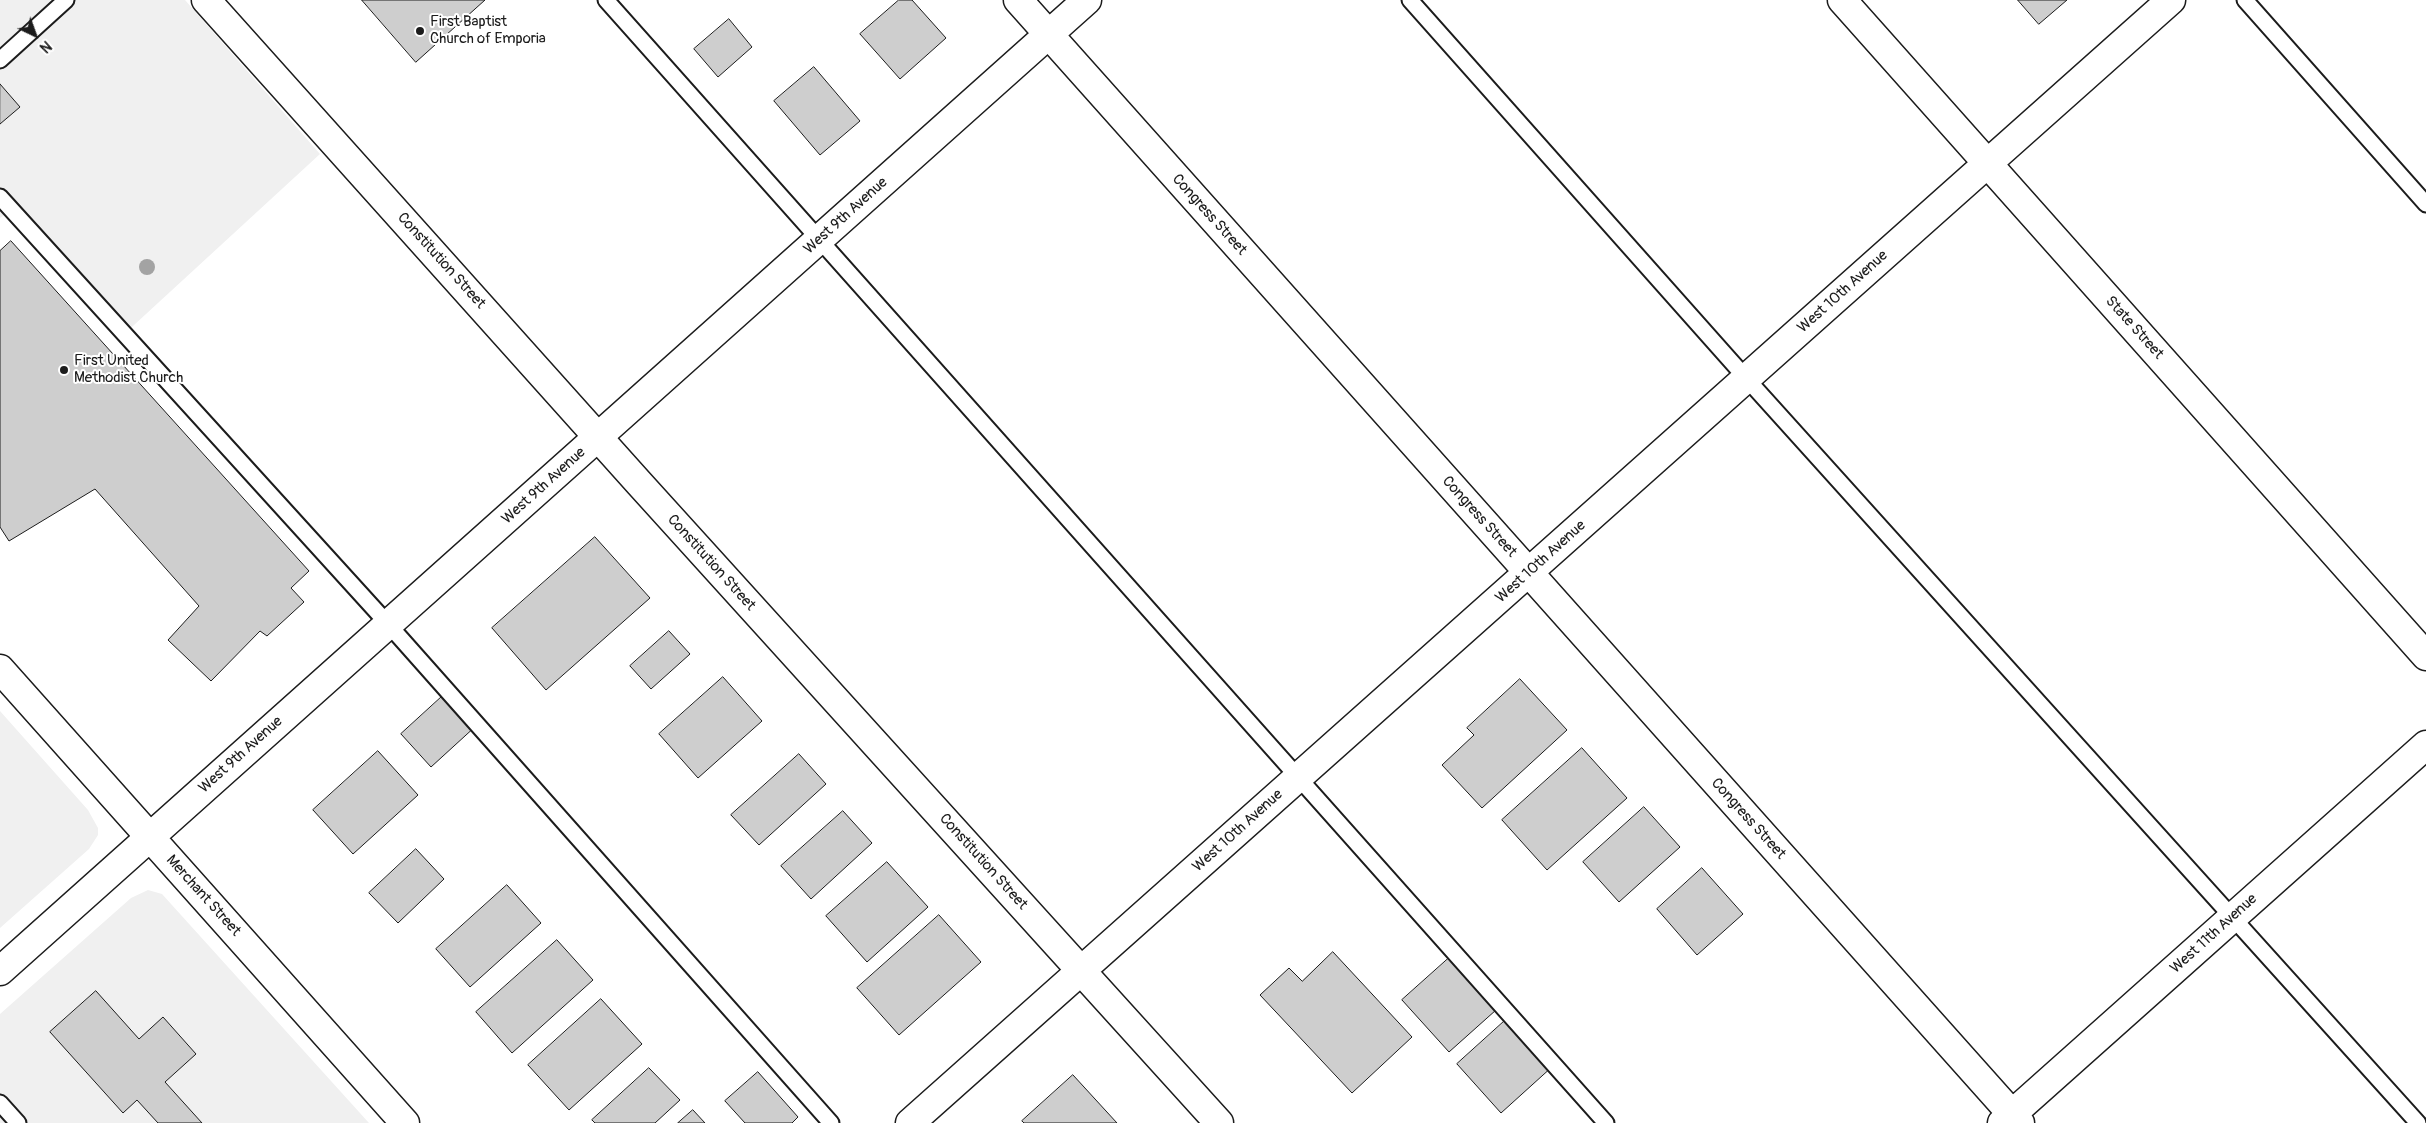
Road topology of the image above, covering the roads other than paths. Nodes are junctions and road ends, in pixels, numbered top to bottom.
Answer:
1 (66, 0) edge
2 (206, 0) edge
3 (606, 0) edge
4 (1018, 0) edge
5 (1087, 0) edge
6 (1410, 0) edge
7 (1842, 0) edge
8 (2171, 0) edge
9 (2244, 0) edge
10 (1049, 34) junction
11 (0, 60) edge
12 (1988, 163) junction
13 (0, 197) edge
14 (2426, 204) edge
15 (819, 240) junction
16 (1746, 378) junction
17 (599, 437) junction
18 (1529, 573) junction
19 (388, 624) junction
20 (2426, 656) edge
21 (0, 669) edge
22 (2426, 745) edge
23 (1298, 778) junction
24 (150, 837) junction
25 (2234, 917) junction
26 (1082, 970) junction
27 (0, 971) edge
28 (0, 1103) edge
29 (2011, 1120) edge
30 (18, 1123) edge
31 (405, 1123) edge
32 (831, 1123) edge
33 (910, 1123) edge
34 (1219, 1123) edge
35 (1606, 1123) edge
36 (2418, 1123) edge

1 - 11 lane
2 - 17 street, Constitution Street
3 - 15 lane
4 - 10 street, Congress Street
5 - 10 street, West 9th Avenue
6 - 16 lane
7 - 12 street, State Street
8 - 12 street, West 10th Avenue
9 - 14 lane
10 - 15 street, West 9th Avenue
10 - 18 street, Congress Street
12 - 16 street, West 10th Avenue
12 - 20 street, State Street
13 - 19 lane
15 - 17 street, West 9th Avenue
15 - 23 lane
16 - 18 street, West 10th Avenue
16 - 25 lane
17 - 19 street, West 9th Avenue
17 - 26 street, Constitution Street
18 - 23 street, West 10th Avenue
18 - 29 street, Congress Street
19 - 24 street, West 9th Avenue
19 - 32 lane
21 - 24 street, Merchant Street
22 - 25 street, West 11th Avenue
23 - 26 street, West 10th Avenue
23 - 35 lane
24 - 27 street, West 9th Avenue
24 - 31 street, Merchant Street
25 - 29 street, West 11th Avenue
25 - 36 lane
26 - 33 street, West 10th Avenue
26 - 34 street, Constitution Street
28 - 30 lane

